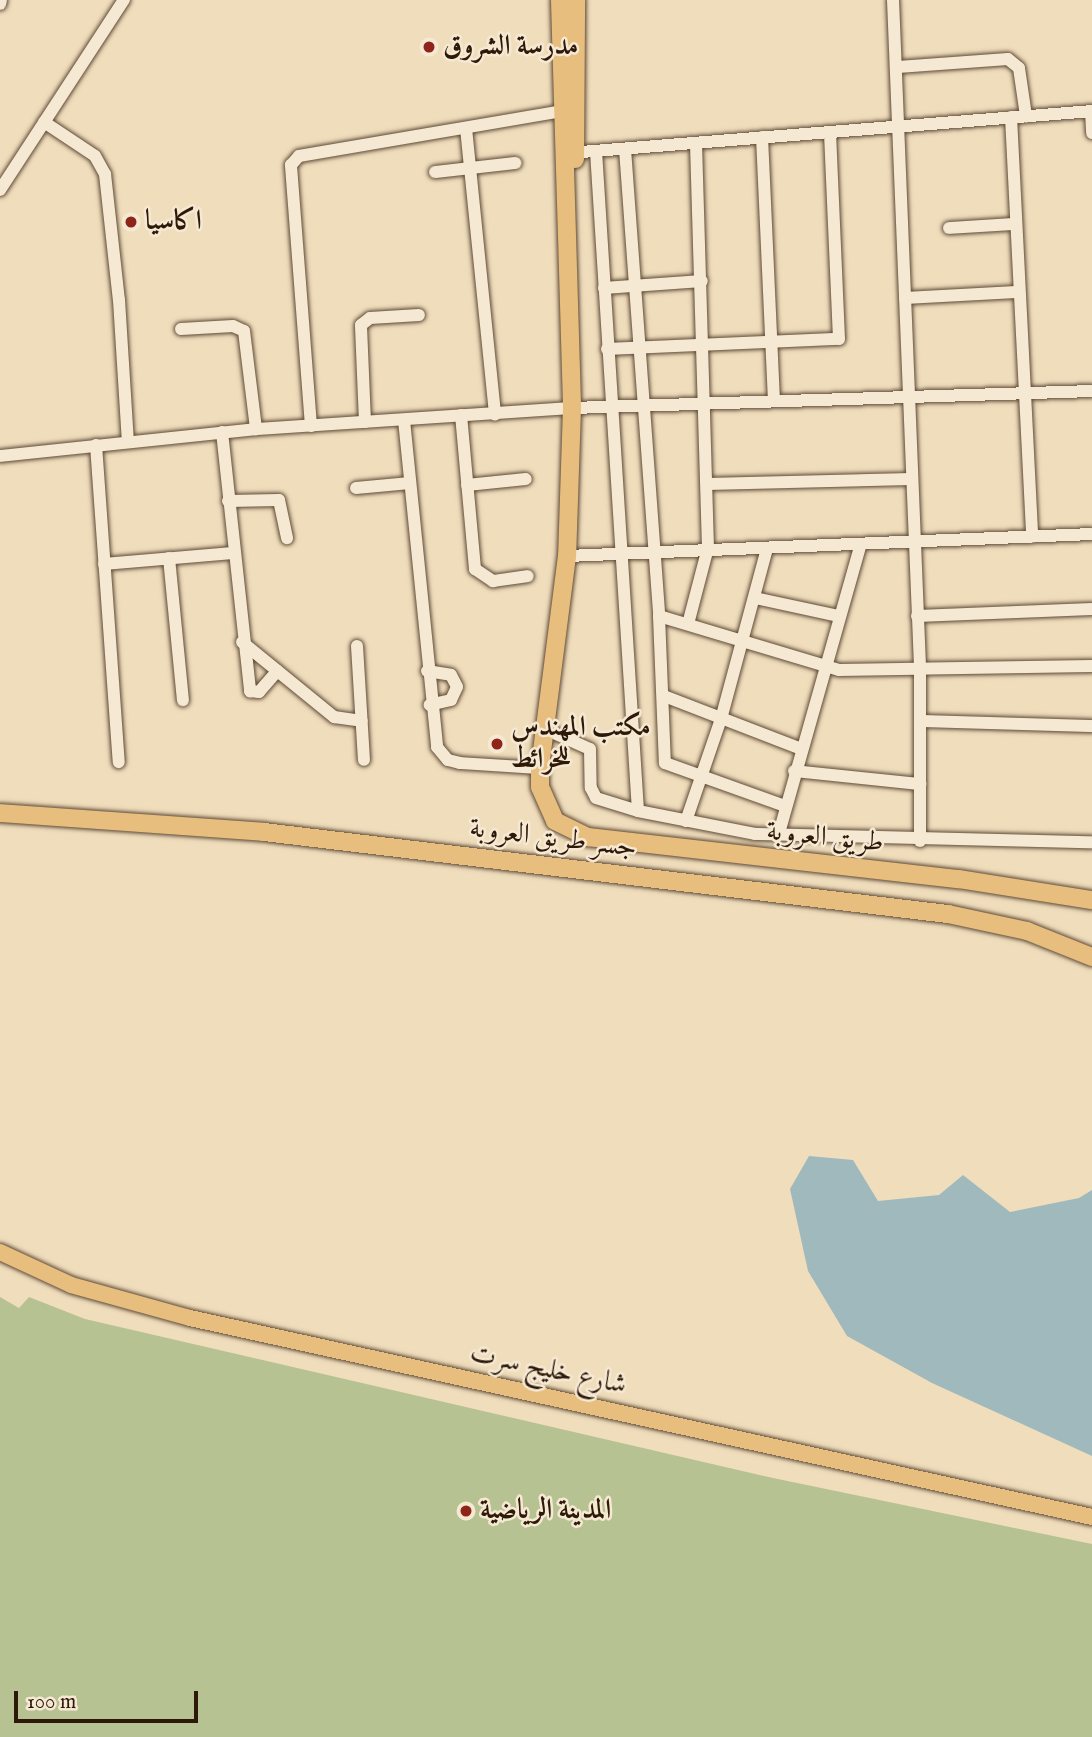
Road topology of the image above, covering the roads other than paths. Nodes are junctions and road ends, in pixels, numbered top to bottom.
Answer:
1 (548, 0) edge
2 (560, 0) edge
3 (584, 0) edge
4 (893, 0) edge
5 (120, 2) edge
6 (576, 9) edge
7 (559, 32) junction
8 (898, 67) junction
9 (563, 111) junction
10 (1091, 111) edge
11 (1026, 116) junction
12 (1011, 117) junction
13 (44, 122) junction
14 (901, 126) junction
15 (466, 128) junction
16 (830, 132) junction
17 (1092, 133) edge
18 (762, 138) junction
19 (696, 143) junction
20 (625, 149) junction
21 (596, 151) junction
22 (570, 153) junction
23 (515, 163) dead end
24 (470, 168) junction
25 (435, 172) dead end
26 (0, 190) edge
27 (1015, 224) junction
28 (949, 228) dead end
29 (702, 281) junction
30 (634, 286) junction
31 (604, 288) junction
32 (1016, 292) junction
33 (905, 298) junction
34 (419, 315) dead end
35 (181, 329) dead end
36 (771, 342) junction
37 (704, 343) junction
38 (637, 347) junction
39 (607, 349) junction
40 (1092, 391) edge
41 (1023, 393) junction
42 (908, 397) junction
43 (774, 401) junction
44 (704, 404) junction
45 (643, 406) junction
46 (611, 407) junction
47 (572, 408) junction
48 (461, 415) junction
49 (495, 415) junction
50 (404, 420) junction
51 (365, 422) junction
52 (311, 426) junction
53 (256, 429) junction
54 (222, 432) junction
55 (128, 442) junction
56 (96, 445) junction
57 (0, 456) edge
58 (526, 479) dead end
59 (911, 479) junction
60 (410, 483) junction
61 (707, 484) junction
62 (467, 485) junction
63 (356, 488) dead end
64 (229, 501) junction
65 (1092, 534) edge
66 (1032, 536) junction
67 (287, 538) dead end
68 (913, 542) junction
69 (860, 546) junction
70 (708, 548) junction
71 (767, 548) junction
72 (654, 552) junction
73 (233, 553) junction
74 (619, 554) junction
75 (567, 556) junction
76 (169, 558) junction
77 (104, 564) junction
78 (528, 576) dead end
79 (755, 598) junction
80 (1092, 609) edge
81 (659, 616) junction
82 (839, 616) junction
83 (917, 616) junction
84 (688, 624) junction
85 (242, 642) junction
86 (742, 644) junction
87 (357, 646) dead end
88 (1092, 666) edge
89 (920, 667) junction
90 (823, 668) junction
91 (277, 671) junction
92 (427, 671) junction
93 (664, 696) junction
94 (183, 700) dead end
95 (430, 705) junction
96 (721, 719) junction
97 (362, 721) junction
98 (920, 721) junction
99 (1092, 726) edge
100 (545, 729) junction
101 (801, 749) junction
102 (364, 760) dead end
103 (119, 762) dead end
104 (540, 768) junction
105 (794, 771) junction
106 (699, 779) junction
107 (920, 784) junction
108 (785, 806) junction
109 (639, 811) junction
110 (0, 813) edge
111 (686, 821) junction
112 (779, 833) junction
113 (920, 841) junction
114 (1092, 842) edge
115 (1092, 900) edge
116 (1092, 957) edge
117 (0, 1252) edge
118 (1092, 1517) edge

1 - 7 highway
2 - 7 highway
3 - 6 highway
4 - 8 street
5 - 13 street
6 - 22 highway
7 - 9 highway
8 - 11 street
8 - 14 street
9 - 15 street
9 - 22 highway
10 - 11 street
10 - 17 street
11 - 12 street
12 - 14 street
12 - 27 street
13 - 26 street
13 - 55 street
14 - 16 street
14 - 33 street
15 - 24 street
15 - 52 street
16 - 18 street
16 - 36 street
18 - 19 street
18 - 36 street
19 - 20 street
19 - 29 street
20 - 21 street
20 - 30 street
21 - 22 street
21 - 31 street
22 - 47 highway
23 - 24 street
24 - 25 street
24 - 49 street
27 - 28 street
27 - 32 street
29 - 30 street
29 - 37 street
30 - 31 street
30 - 38 street
31 - 39 street
32 - 33 street
32 - 41 street
33 - 42 street
34 - 51 street
35 - 53 street
36 - 37 street
36 - 43 street
37 - 38 street
37 - 44 street
38 - 39 street
38 - 45 street
39 - 46 street
40 - 41 street
41 - 42 street
41 - 66 street
42 - 43 street
42 - 59 street
43 - 44 street
44 - 45 street
44 - 61 street
45 - 46 street
45 - 72 street
46 - 47 street
46 - 74 street
47 - 49 street
47 - 75 highway
48 - 49 street
48 - 50 street
48 - 62 street
50 - 51 street
50 - 60 street
51 - 52 street
52 - 53 street
53 - 54 street
54 - 55 street
54 - 64 street
55 - 56 street
56 - 57 street
56 - 77 street
58 - 62 street
59 - 61 street
59 - 68 street
60 - 63 street
60 - 92 street
61 - 70 street
62 - 78 street
64 - 67 street
64 - 73 street
65 - 66 street
66 - 68 street
68 - 69 street
68 - 83 street
69 - 71 street
69 - 82 street
70 - 71 street
70 - 72 street
70 - 84 street
71 - 79 street
72 - 74 street
72 - 81 street
73 - 76 street
73 - 85 street
74 - 75 street
74 - 109 street
75 - 100 highway
76 - 77 street
76 - 94 street
77 - 103 street
79 - 82 street
79 - 86 street
80 - 83 street
81 - 84 street
81 - 93 street
82 - 90 street
83 - 89 street
84 - 86 street
85 - 91 street
85 - 91 street
86 - 90 street
86 - 96 street
87 - 97 street
88 - 89 street
89 - 90 street
89 - 98 street
90 - 101 street
91 - 97 street
92 - 95 street
92 - 95 street
93 - 96 street
93 - 106 street
95 - 104 street
96 - 101 street
96 - 106 street
97 - 102 street
98 - 99 street
98 - 107 street
100 - 104 highway
100 - 109 street
101 - 105 street
104 - 115 highway, طريق العروبة
105 - 107 street
105 - 108 street
106 - 108 street
106 - 111 street
107 - 113 street
108 - 112 street
109 - 111 street
110 - 116 highway, جسر طريق العروبة
111 - 112 street
112 - 113 street
113 - 114 street
117 - 118 main road, شارع خليج سرت

